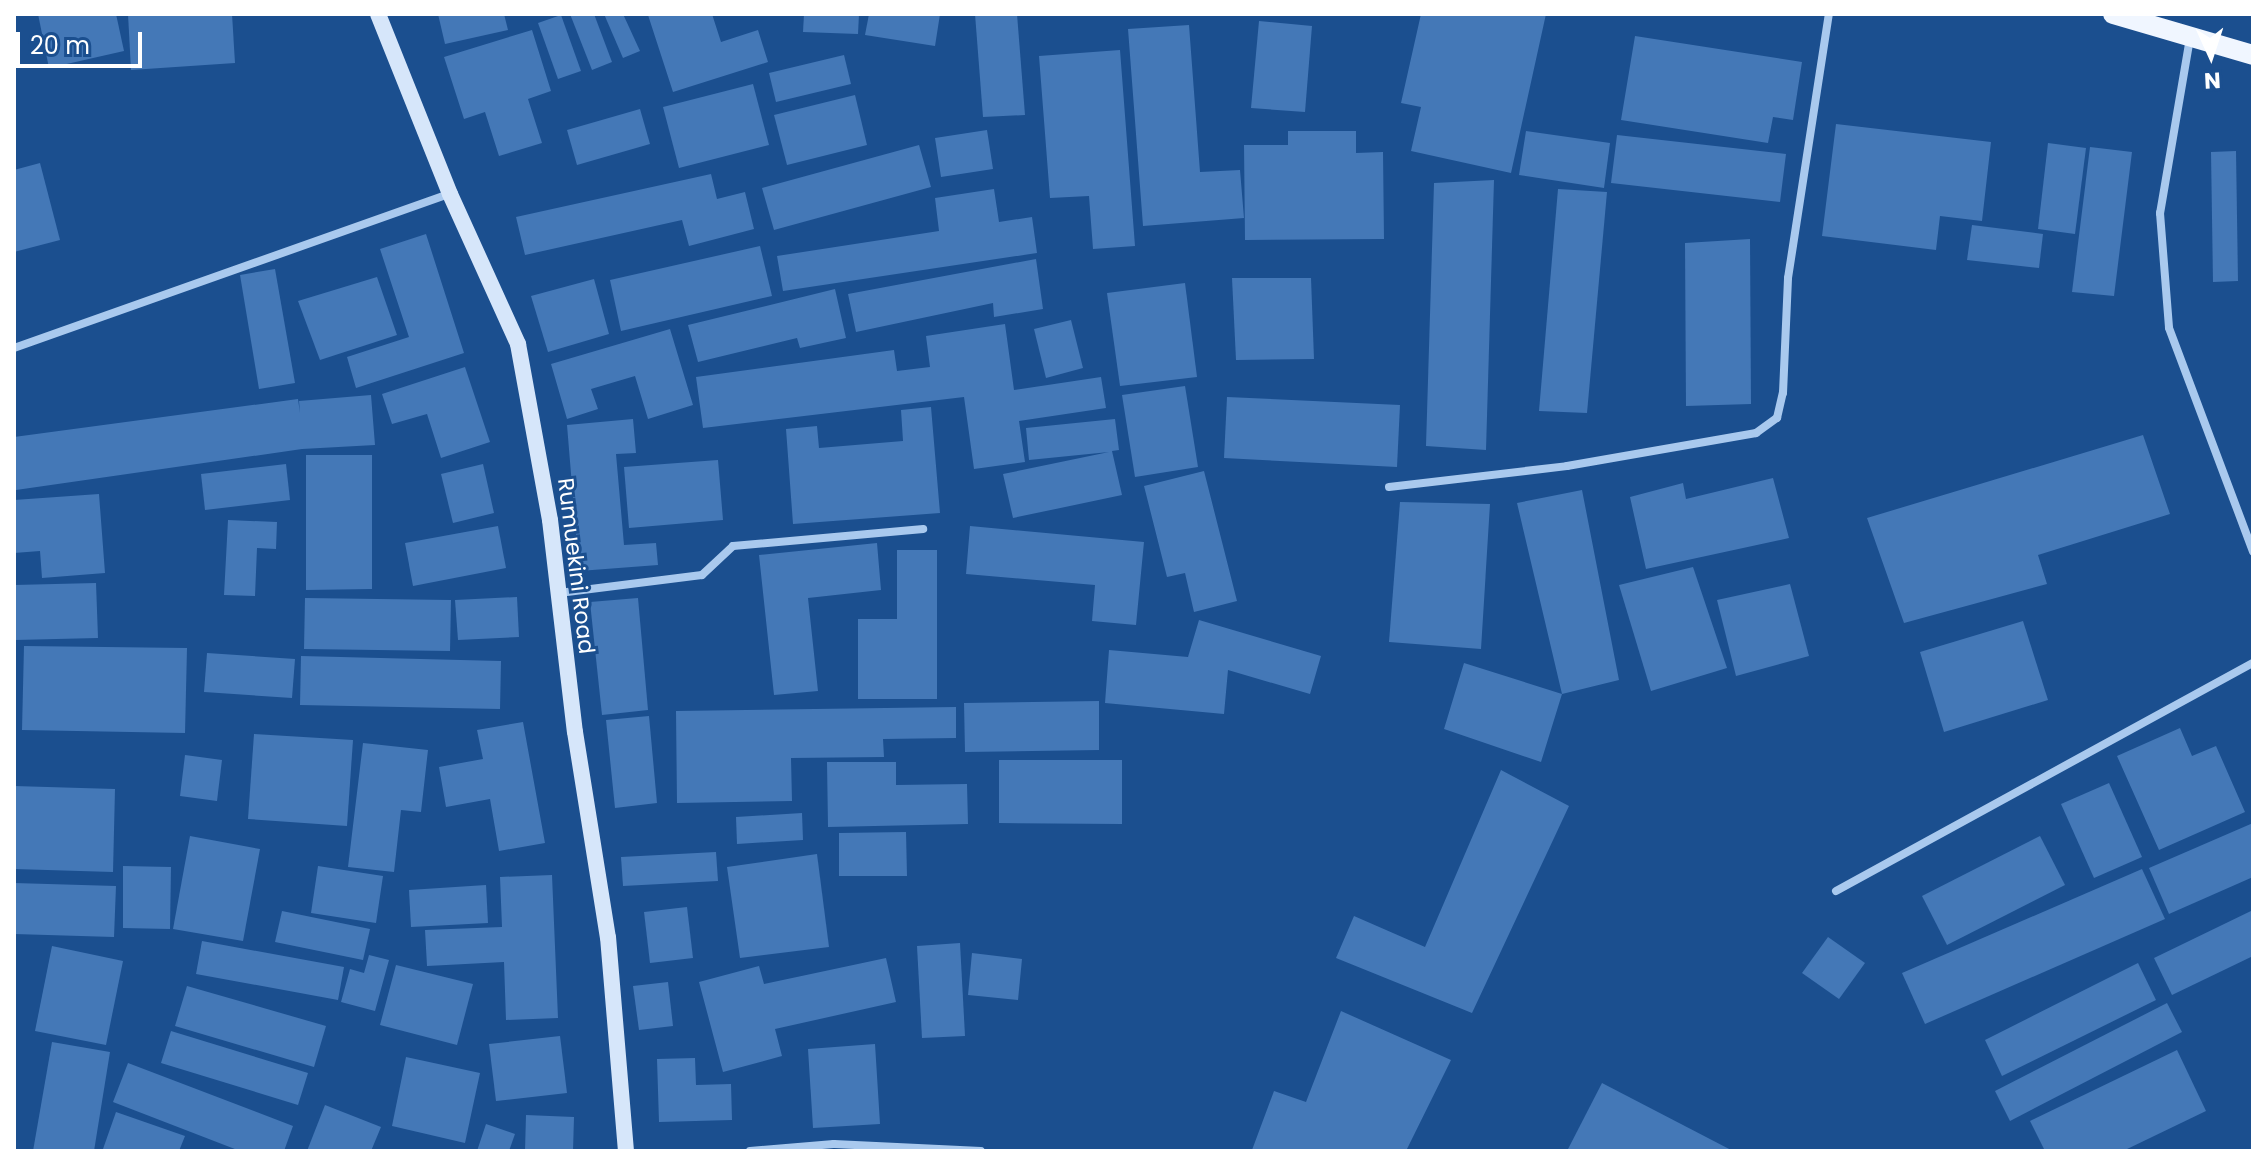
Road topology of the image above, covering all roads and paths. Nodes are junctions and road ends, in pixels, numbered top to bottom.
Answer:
1 (378, 14) edge
2 (1829, 14) edge
3 (2113, 14) edge
4 (2190, 37) junction
5 (2253, 55) edge
6 (450, 194) junction
7 (14, 348) edge
8 (1389, 487) dead end
9 (923, 529) dead end
10 (2253, 552) edge
11 (558, 593) junction
12 (2253, 663) edge
13 (1836, 891) dead end
14 (626, 1151) edge
15 (750, 1151) edge
16 (981, 1151) edge

1 - 6 street, Rumuekini Road
2 - 8 street
3 - 4 main road
4 - 5 main road
4 - 10 street
6 - 7 street
6 - 11 street, Rumuekini Road
9 - 11 street
11 - 14 street, Rumuekini Road
12 - 13 street
15 - 16 street

